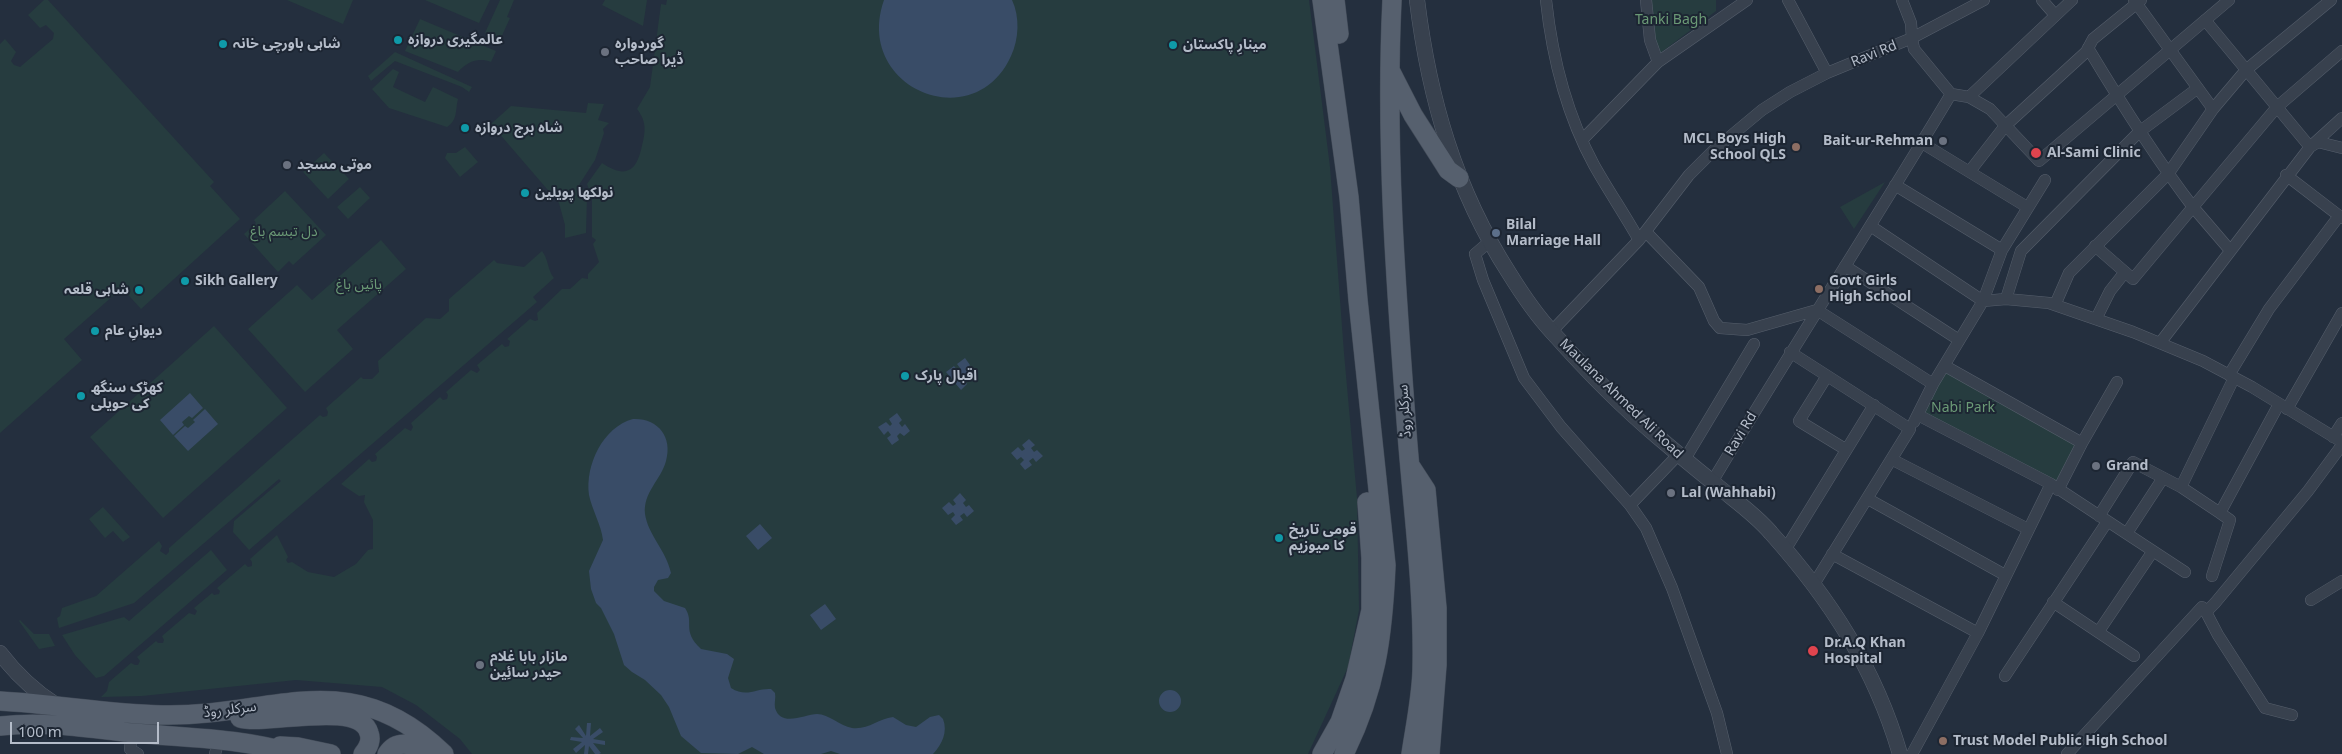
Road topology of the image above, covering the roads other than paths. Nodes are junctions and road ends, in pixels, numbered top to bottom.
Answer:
1 (1322, 0) edge
2 (1335, 0) edge
3 (1380, 0) edge
4 (1392, 0) edge
5 (1417, 0) edge
6 (1546, 0) edge
7 (1646, 0) edge
8 (1747, 0) edge
9 (1788, 0) edge
10 (1902, 0) edge
11 (1984, 0) edge
12 (2042, 0) edge
13 (2072, 0) edge
14 (2229, 0) edge
15 (2331, 0) edge
16 (2137, 1) edge
17 (2055, 15) junction
18 (2205, 20) junction
19 (1912, 38) junction
20 (2088, 48) junction
21 (2170, 50) junction
22 (2342, 51) edge
23 (1658, 62) junction
24 (1389, 67) junction
25 (2246, 70) junction
26 (1828, 73) junction
27 (2198, 88) junction
28 (1951, 94) junction
29 (2116, 95) junction
30 (1969, 97) junction
31 (2277, 107) junction
32 (2213, 109) junction
33 (2342, 118) edge
34 (1339, 119) junction
35 (2006, 126) junction
36 (2140, 132) junction
37 (1583, 139) junction
38 (1922, 143) junction
39 (2310, 147) junction
40 (2342, 148) edge
41 (1970, 171) junction
42 (2168, 174) junction
43 (2286, 175) junction
44 (1459, 178) junction
45 (2045, 180) dead end
46 (1894, 185) junction
47 (2027, 207) junction
48 (2193, 207) junction
49 (2340, 217) edge
50 (1872, 227) junction
51 (1643, 236) junction
52 (1490, 242) junction
53 (2095, 246) junction
54 (2230, 249) junction
55 (2002, 250) junction
56 (1845, 266) junction
57 (2125, 272) junction
58 (2006, 299) junction
59 (1983, 301) junction
60 (2055, 305) junction
61 (1816, 310) junction
62 (2342, 313) edge
63 (2096, 319) junction
64 (1551, 332) junction
65 (1959, 340) junction
66 (2160, 343) junction
67 (1754, 344) dead end
68 (1790, 352) junction
69 (1945, 366) junction
70 (1367, 376) junction
71 (1827, 376) junction
72 (2232, 376) junction
73 (2117, 382) dead end
74 (1934, 384) junction
75 (1874, 405) junction
76 (2283, 407) junction
77 (1918, 415) junction
78 (2342, 423) edge
79 (1910, 429) junction
80 (2339, 442) edge
81 (2082, 443) junction
82 (1845, 449) junction
83 (1682, 457) junction
84 (1892, 460) junction
85 (1409, 464) junction
86 (2163, 478) junction
87 (1712, 482) junction
88 (2055, 487) junction
89 (2181, 487) junction
90 (1868, 499) junction
91 (1630, 506) junction
92 (2220, 513) junction
93 (2103, 519) junction
94 (2028, 529) junction
95 (2127, 533) junction
96 (1784, 550) junction
97 (2153, 551) junction
98 (1832, 554) junction
99 (2185, 572) dead end
100 (2005, 575) junction
101 (2212, 576) dead end
102 (2342, 581) edge
103 (1814, 584) junction
104 (2311, 600) dead end
105 (2053, 602) junction
106 (2206, 612) junction
107 (2099, 631) junction
108 (1978, 633) junction
109 (0, 653) edge
110 (2134, 656) dead end
111 (2005, 676) dead end
112 (0, 701) edge
113 (58, 706) junction
114 (222, 713) junction
115 (2292, 715) dead end
116 (0, 726) edge
117 (132, 733) junction
118 (266, 745) junction
119 (217, 747) edge
120 (138, 754) edge
121 (294, 754) edge
122 (331, 754) edge
123 (363, 754) edge
124 (387, 754) edge
125 (424, 754) edge
126 (444, 754) edge
127 (1322, 754) edge
128 (1344, 754) edge
129 (1411, 754) edge
130 (1430, 754) edge
131 (1727, 754) edge
132 (1900, 754) edge
133 (1912, 754) edge
134 (2068, 754) edge

1 - 34 main road
2 - 34 main road
3 - 24 main road, سرکلر روڈ
4 - 24 main road, سرکلر روڈ
5 - 44 street, Maulana Ahmed Ali Road
6 - 37 street
7 - 23 street
8 - 23 street
9 - 26 street
10 - 19 street
11 - 19 street
12 - 17 street
13 - 17 street
14 - 18 street
15 - 25 street
16 - 20 street
16 - 21 street
17 - 30 street
18 - 21 street
18 - 25 street
19 - 26 street, Ravi Rd
19 - 28 street, Ravi Rd
20 - 29 street
20 - 35 street
21 - 27 street
21 - 29 street
22 - 31 street
23 - 37 street
24 - 44 main road
24 - 85 main road, سرکلر روڈ
25 - 31 street
25 - 32 street
26 - 51 street, Ravi Rd
27 - 32 street
27 - 36 street
28 - 30 street
28 - 38 street, Ravi Rd
29 - 35 street
29 - 36 street
30 - 35 street
31 - 39 street
31 - 48 street
32 - 42 street
33 - 39 street
34 - 70 main road
35 - 41 street
36 - 42 street
36 - 58 street
37 - 51 street
38 - 41 street
38 - 46 street, Ravi Rd
39 - 40 street
39 - 43 street
41 - 47 street
42 - 48 street
42 - 53 street
43 - 49 street
43 - 54 street
44 - 52 street, Maulana Ahmed Ali Road
45 - 47 street
46 - 50 street, Ravi Rd
46 - 55 street
47 - 55 street
48 - 54 street
48 - 57 street
49 - 72 street
50 - 56 street, Ravi Rd
50 - 59 street
51 - 61 street
51 - 64 street, Ravi Rd
52 - 64 street, Maulana Ahmed Ali Road
52 - 91 street
53 - 57 street
53 - 60 street
54 - 66 street
55 - 59 street
56 - 61 street, Ravi Rd
56 - 65 street
57 - 63 street
58 - 59 street
58 - 60 street
59 - 65 street
60 - 63 street
61 - 68 street, Ravi Rd
61 - 74 street
62 - 76 street
63 - 66 street
64 - 83 street, Maulana Ahmed Ali Road
65 - 69 street
66 - 72 street
67 - 83 street
68 - 71 street
68 - 87 street, Ravi Rd
69 - 74 street
69 - 81 street
70 - 127 main road
70 - 128 main road
71 - 75 street
71 - 82 street
72 - 76 street
72 - 89 street
73 - 81 street
74 - 77 street
75 - 79 street
75 - 82 street
76 - 80 street
76 - 92 street
77 - 79 street
77 - 88 street
78 - 80 street
79 - 84 street
80 - 106 street
81 - 88 street
82 - 96 street
83 - 87 street, Maulana Ahmed Ali Road
83 - 91 street
84 - 90 street
84 - 94 street
85 - 129 main road, سرکلر روڈ
85 - 130 main road
86 - 89 street
86 - 93 street
86 - 95 street
87 - 96 street, Maulana Ahmed Ali Road
88 - 93 street
88 - 94 street
89 - 92 street
90 - 98 street
90 - 100 street
91 - 131 street
92 - 101 street
93 - 95 street
93 - 105 street
94 - 100 street
95 - 97 street
96 - 103 street, Maulana Ahmed Ali Road
97 - 99 street
97 - 107 street
98 - 103 street
98 - 108 street
100 - 108 street
102 - 104 street
103 - 132 street, Maulana Ahmed Ali Road
105 - 107 street
105 - 111 street
106 - 115 street
106 - 134 street
107 - 110 street
108 - 133 street
109 - 113 street
112 - 113 main road, سرکلر روڈ
113 - 114 main road, سرکلر روڈ
114 - 123 main road
114 - 126 main road, سرکلر روڈ
116 - 117 main road, سرکلر روڈ
117 - 119 main road, سرکلر روڈ
117 - 120 street
118 - 119 main road, سرکلر روڈ
118 - 121 main road, سرکلر روڈ
118 - 122 main road
124 - 125 main road

